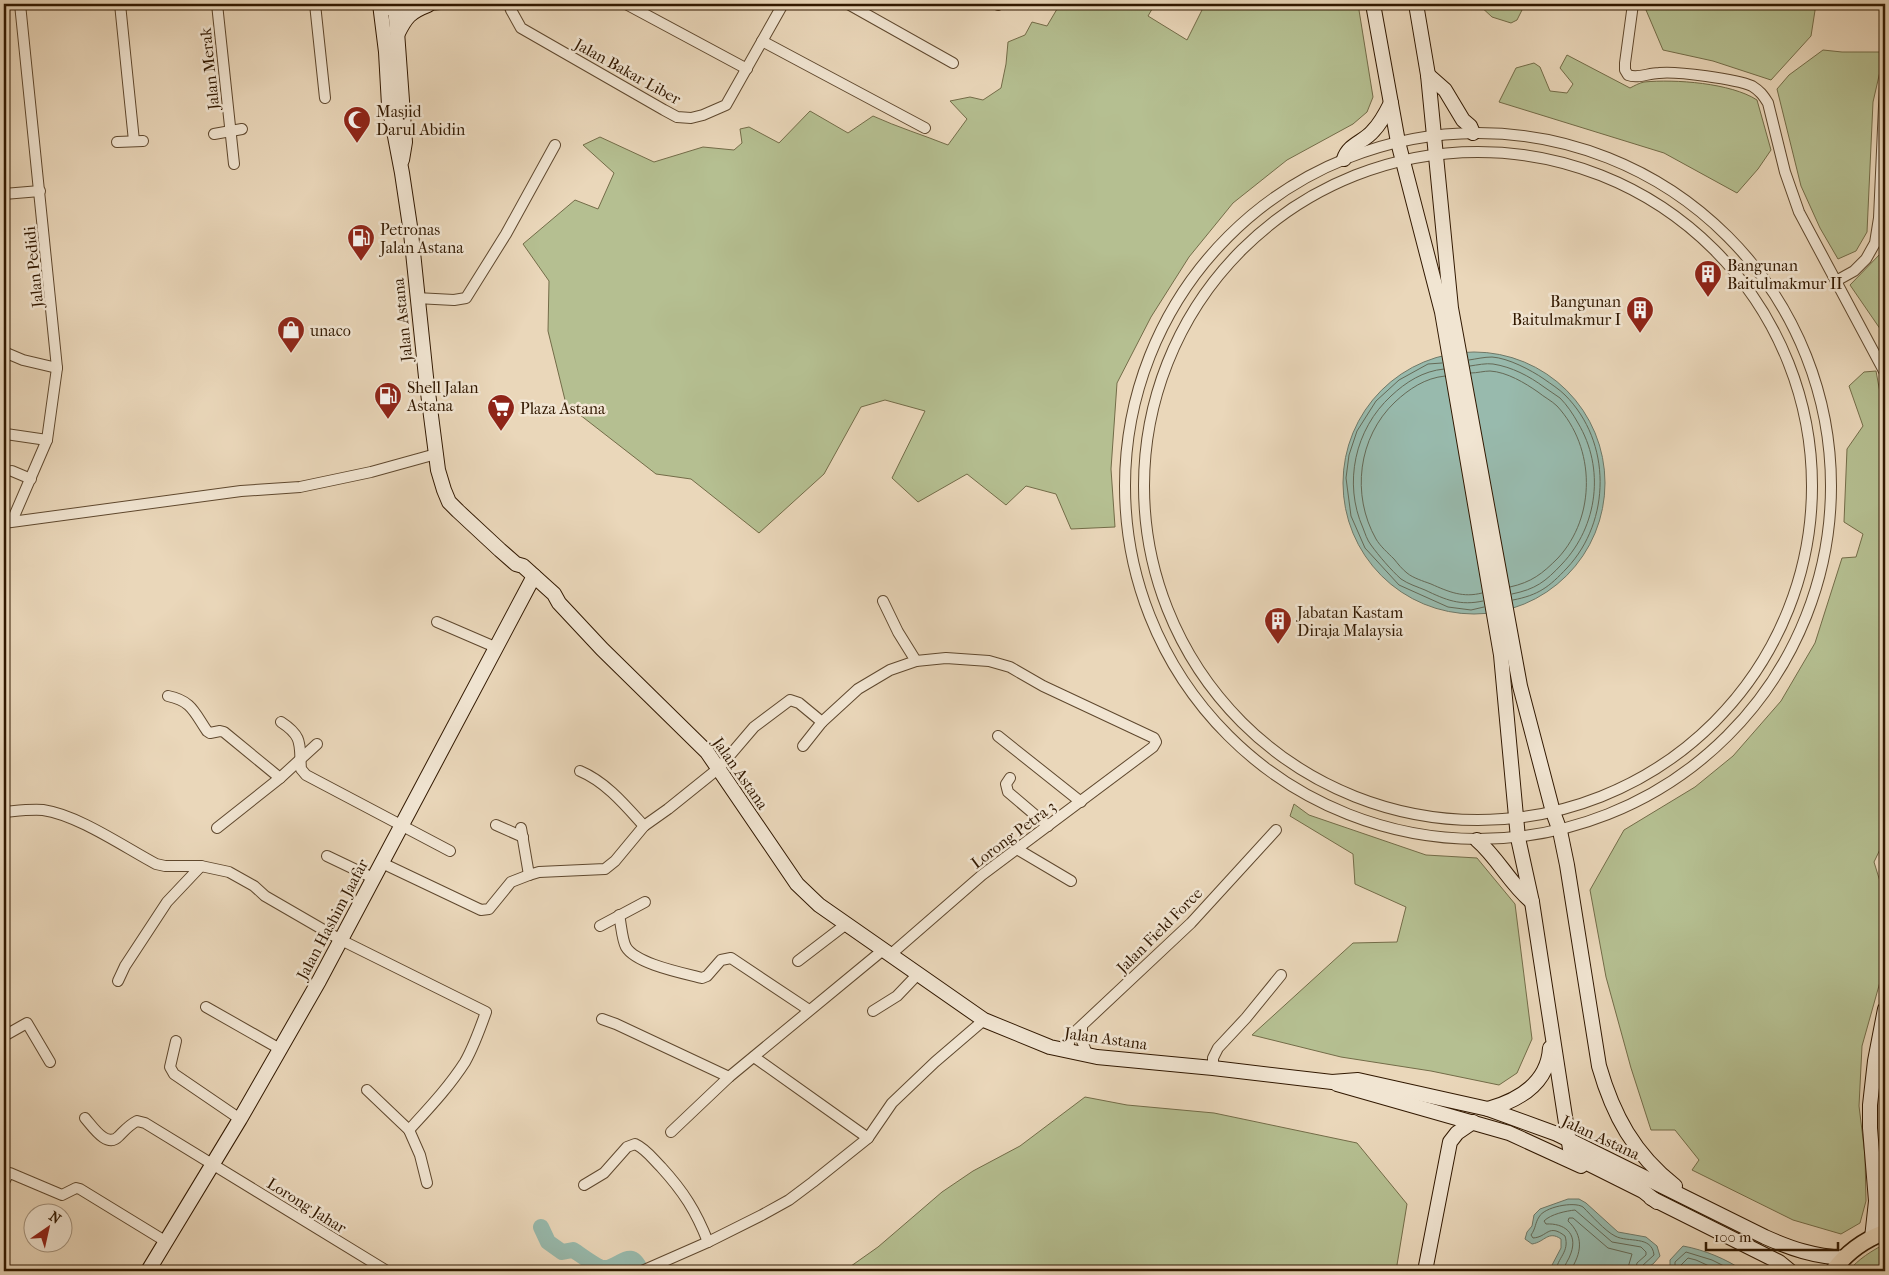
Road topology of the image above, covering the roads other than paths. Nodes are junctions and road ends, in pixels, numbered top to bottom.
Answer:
1 (20, 4) edge
2 (120, 4) edge
3 (217, 4) edge
4 (315, 4) edge
5 (431, 4) edge
6 (509, 4) edge
7 (626, 4) edge
8 (781, 4) edge
9 (848, 4) edge
10 (1373, 4) edge
11 (1416, 4) edge
12 (1634, 4) edge
13 (395, 6) edge
14 (380, 7) edge
15 (398, 34) junction
16 (762, 41) junction
17 (953, 63) dead end
18 (747, 69) junction
19 (1428, 75) junction
20 (1885, 84) edge
21 (325, 98) dead end
22 (1391, 104) junction
23 (925, 128) dead end
24 (242, 129) dead end
25 (230, 132) junction
26 (1474, 133) junction
27 (214, 134) dead end
28 (1434, 136) junction
29 (118, 142) dead end
30 (1398, 142) junction
31 (555, 145) dead end
32 (1436, 154) junction
33 (1344, 159) junction
34 (1403, 160) junction
35 (234, 164) dead end
36 (400, 164) junction
37 (40, 191) junction
38 (4, 194) edge
39 (1836, 281) junction
40 (416, 298) junction
41 (1446, 310) junction
42 (4, 352) edge
43 (56, 368) junction
44 (1885, 373) edge
45 (6, 434) dead end
46 (47, 440) junction
47 (436, 454) junction
48 (12, 470) dead end
49 (31, 479) junction
50 (8, 522) edge
51 (532, 578) junction
52 (883, 601) dead end
53 (437, 622) dead end
54 (495, 647) junction
55 (1507, 653) junction
56 (916, 661) junction
57 (168, 696) dead end
58 (281, 722) dead end
59 (822, 722) junction
60 (998, 736) dead end
61 (317, 744) dead end
62 (803, 746) dead end
63 (300, 760) junction
64 (719, 768) junction
65 (580, 771) dead end
66 (280, 778) junction
67 (1010, 778) dead end
68 (1081, 802) junction
69 (4, 812) edge
70 (1552, 812) junction
71 (1516, 818) junction
72 (496, 825) dead end
73 (402, 826) junction
74 (644, 826) junction
75 (1048, 826) junction
76 (217, 828) dead end
77 (1276, 830) dead end
78 (1560, 831) junction
79 (1518, 838) junction
80 (1477, 840) junction
81 (1017, 849) junction
82 (450, 851) dead end
83 (327, 856) dead end
84 (382, 863) junction
85 (201, 866) junction
86 (529, 876) junction
87 (373, 878) junction
88 (1071, 881) dead end
89 (645, 902) dead end
90 (1532, 902) junction
91 (619, 915) junction
92 (845, 925) junction
93 (600, 926) dead end
94 (341, 940) junction
95 (887, 952) junction
96 (798, 961) dead end
97 (918, 974) junction
98 (1281, 975) dead end
99 (118, 981) dead end
100 (206, 1007) dead end
101 (1885, 1009) edge
102 (809, 1010) junction
103 (873, 1011) dead end
104 (602, 1019) dead end
105 (984, 1020) junction
106 (1082, 1026) junction
107 (1551, 1034) junction
108 (4, 1036) edge
109 (176, 1041) dead end
110 (280, 1050) junction
111 (1067, 1052) junction
112 (1088, 1056) junction
113 (754, 1057) junction
114 (50, 1062) dead end
115 (1213, 1068) junction
116 (729, 1077) junction
117 (1332, 1082) junction
118 (367, 1090) dead end
119 (1488, 1109) junction
120 (1433, 1110) junction
121 (85, 1118) dead end
122 (240, 1119) junction
123 (1473, 1122) junction
124 (409, 1130) junction
125 (671, 1132) dead end
126 (868, 1138) junction
127 (1568, 1140) junction
128 (1450, 1142) junction
129 (1873, 1158) junction
130 (212, 1163) junction
131 (1885, 1180) edge
132 (4, 1182) edge
133 (427, 1183) dead end
134 (584, 1185) dead end
135 (1657, 1202) junction
136 (1698, 1203) junction
137 (1879, 1235) edge
138 (165, 1241) junction
139 (708, 1242) junction
140 (1844, 1258) junction
141 (646, 1270) edge
142 (148, 1271) edge
143 (387, 1271) edge
144 (1425, 1271) edge
145 (1790, 1271) edge
146 (1833, 1271) edge

1 - 37 street, Jalan Pedidi
2 - 29 street
3 - 25 street, Jalan Merak
4 - 21 street
5 - 13 street
5 - 15 street
6 - 18 street, Jalan Bakar Liber
7 - 18 street
8 - 16 street, Jalan Bakar Liber
9 - 17 street
10 - 22 street
11 - 19 street
12 - 39 street
13 - 14 street
13 - 15 street, Jalan Astana
14 - 36 street, Jalan Astana
15 - 36 street, Jalan Astana
16 - 18 street, Jalan Bakar Liber
16 - 23 street
19 - 26 street
19 - 28 street
20 - 39 street
22 - 30 street
22 - 33 street
24 - 25 street
25 - 27 street
25 - 35 street, Jalan Merak
26 - 28 street
26 - 78 street
28 - 30 street
28 - 32 street
30 - 33 street
30 - 34 street
31 - 40 street
32 - 34 street
32 - 41 street
32 - 70 street
33 - 80 street
34 - 41 street
34 - 71 street
36 - 40 street, Jalan Astana
37 - 38 street
37 - 43 street, Jalan Pedidi
39 - 44 street
40 - 47 street, Jalan Astana
41 - 55 street
42 - 43 street
43 - 46 street, Jalan Pedidi
45 - 46 street
46 - 49 street, Jalan Pedidi
47 - 50 street
47 - 51 street, Jalan Astana
48 - 49 street
49 - 50 street, Jalan Pedidi
51 - 54 street, Jalan Hashim Jaafar
51 - 64 street, Jalan Astana
52 - 56 street
53 - 54 street
54 - 73 street, Jalan Hashim Jaafar
55 - 70 street
55 - 71 street
56 - 59 street
56 - 68 street, Lorong Petra 3
57 - 66 street
58 - 63 street
59 - 62 street
59 - 64 street
60 - 68 street
61 - 63 street
63 - 66 street
63 - 73 street
64 - 74 street
64 - 92 street, Jalan Astana
65 - 74 street
66 - 76 street
67 - 75 street
68 - 75 street, Lorong Petra 3
69 - 85 street
70 - 71 street
70 - 78 street
71 - 79 street
72 - 86 street
73 - 82 street
73 - 84 street, Jalan Hashim Jaafar
74 - 86 street
75 - 81 street, Lorong Petra 3
77 - 106 street, Jalan Field Force
78 - 79 street
78 - 136 street
79 - 80 street
79 - 90 street
80 - 90 street
81 - 88 street
81 - 95 street, Lorong Petra 3
83 - 87 street
84 - 86 street
84 - 87 street, Jalan Hashim Jaafar
85 - 94 street
85 - 99 street
87 - 94 street, Jalan Hashim Jaafar
89 - 91 street
90 - 107 street
91 - 93 street
91 - 102 street
92 - 95 street, Jalan Astana
92 - 96 street
94 - 110 street, Jalan Hashim Jaafar
94 - 124 street
95 - 97 street, Jalan Astana
95 - 102 street, Lorong Petra 3
97 - 103 street
97 - 105 street, Jalan Astana
98 - 115 street
100 - 110 street
101 - 129 street
102 - 113 street, Lorong Petra 3
104 - 116 street
105 - 111 street, Jalan Astana
105 - 126 street
106 - 111 street, Jalan Field Force
106 - 112 street
107 - 119 street
107 - 127 street
108 - 114 street
109 - 122 street
110 - 122 street, Jalan Hashim Jaafar
111 - 112 street, Jalan Astana
112 - 115 street, Jalan Astana
113 - 116 street, Lorong Petra 3
113 - 126 street
115 - 117 street, Jalan Astana
116 - 125 street, Lorong Petra 3
117 - 119 street, Jalan Astana
117 - 120 street, Jalan Astana
118 - 124 street
119 - 127 street, Jalan Astana
120 - 123 street, Jalan Astana
120 - 128 street
121 - 130 street, Lorong Jahar
122 - 130 street, Jalan Hashim Jaafar
123 - 128 street
123 - 135 street, Jalan Astana
124 - 133 street
126 - 139 street
127 - 135 street
127 - 136 street, Jalan Astana
128 - 144 street
129 - 131 street
129 - 137 street
130 - 138 street, Jalan Hashim Jaafar
130 - 143 street, Lorong Jahar
132 - 138 street
134 - 139 street
135 - 145 street, Jalan Astana
136 - 140 street, Jalan Astana
137 - 140 main road
138 - 142 street, Jalan Hashim Jaafar
139 - 141 street
140 - 146 main road

